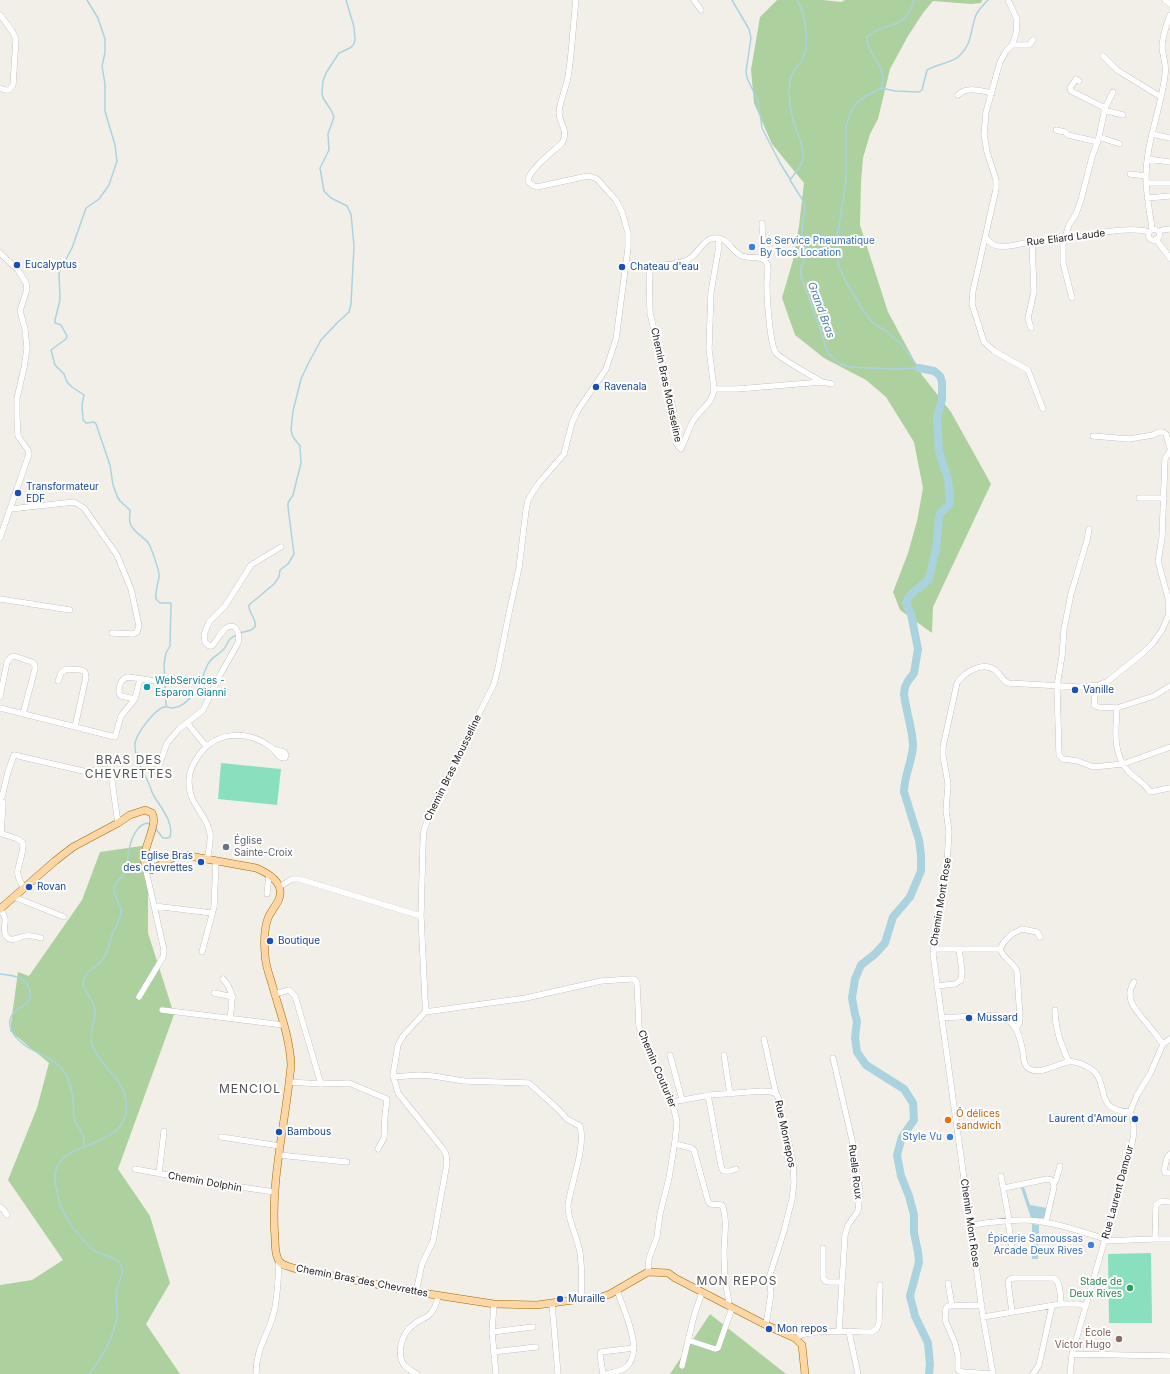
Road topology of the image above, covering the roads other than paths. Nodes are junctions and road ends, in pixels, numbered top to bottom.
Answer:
1 (576, 0) edge
2 (694, 0) edge
3 (1008, 0) edge
4 (701, 10) dead end
5 (0, 15) edge
6 (1170, 15) edge
7 (1169, 22) edge
8 (1033, 40) dead end
9 (1012, 45) junction
10 (1103, 56) dead end
11 (1076, 79) dead end
12 (0, 88) edge
13 (1113, 92) dead end
14 (992, 93) junction
15 (958, 95) dead end
16 (1161, 96) junction
17 (1105, 110) junction
18 (1123, 115) dead end
19 (1056, 130) dead end
20 (1152, 134) junction
21 (1170, 138) edge
22 (1098, 139) junction
23 (1120, 144) dead end
24 (1148, 159) junction
25 (1170, 162) edge
26 (1130, 174) dead end
27 (1146, 176) junction
28 (1146, 183) junction
29 (1170, 183) edge
30 (1170, 196) edge
31 (1147, 198) junction
32 (762, 223) dead end
33 (1170, 229) edge
34 (1150, 231) junction
35 (1159, 232) junction
36 (718, 238) junction
37 (986, 238) junction
38 (1064, 240) junction
39 (1156, 240) junction
40 (1032, 242) junction
41 (0, 253) edge
42 (1170, 258) edge
43 (763, 259) junction
44 (649, 266) junction
45 (626, 267) junction
46 (1072, 298) dead end
47 (1031, 328) dead end
48 (822, 382) junction
49 (832, 384) dead end
50 (714, 390) junction
51 (1043, 409) dead end
52 (1093, 436) dead end
53 (1170, 450) edge
54 (1167, 486) edge
55 (1139, 498) dead end
56 (1164, 498) junction
57 (10, 509) junction
58 (1089, 529) dead end
59 (0, 538) edge
60 (281, 547) dead end
61 (0, 599) edge
62 (70, 610) dead end
63 (112, 633) dead end
64 (140, 679) junction
65 (58, 681) dead end
66 (163, 682) dead end
67 (1057, 686) junction
68 (1096, 686) junction
69 (1170, 686) edge
70 (0, 697) edge
71 (135, 699) junction
72 (0, 708) edge
73 (1117, 708) junction
74 (23, 714) junction
75 (187, 723) junction
76 (75, 727) junction
77 (206, 746) junction
78 (1170, 747) edge
79 (273, 749) dead end
80 (1123, 764) junction
81 (157, 771) dead end
82 (1170, 788) edge
83 (1, 798) edge
84 (118, 823) junction
85 (0, 833) edge
86 (207, 860) junction
87 (216, 862) junction
88 (145, 865) junction
89 (269, 875) junction
90 (24, 887) junction
91 (279, 887) junction
92 (267, 894) dead end
93 (14, 896) junction
94 (154, 906) junction
95 (0, 910) edge
96 (212, 913) junction
97 (422, 916) junction
98 (64, 917) dead end
99 (1040, 937) dead end
100 (41, 938) dead end
101 (933, 949) junction
102 (958, 949) junction
103 (1000, 949) junction
104 (202, 952) dead end
105 (223, 979) dead end
106 (1134, 982) dead end
107 (937, 986) junction
108 (214, 993) dead end
109 (275, 994) junction
110 (139, 997) dead end
111 (233, 997) junction
112 (162, 1010) dead end
113 (1055, 1010) dead end
114 (425, 1012) junction
115 (230, 1018) junction
116 (941, 1018) junction
117 (283, 1025) junction
118 (1016, 1028) junction
119 (764, 1039) dead end
120 (1170, 1039) edge
121 (1163, 1044) junction
122 (670, 1055) dead end
123 (724, 1055) dead end
124 (834, 1058) dead end
125 (1069, 1062) junction
126 (393, 1077) junction
127 (289, 1082) junction
128 (321, 1084) junction
129 (730, 1094) junction
130 (776, 1094) junction
131 (708, 1095) junction
132 (682, 1100) junction
133 (672, 1102) junction
134 (1130, 1112) junction
135 (164, 1131) dead end
136 (221, 1137) dead end
137 (675, 1144) junction
138 (280, 1146) junction
139 (378, 1149) dead end
140 (1170, 1154) edge
141 (279, 1155) junction
142 (347, 1162) dead end
143 (1060, 1166) dead end
144 (135, 1169) dead end
145 (736, 1169) dead end
146 (1170, 1173) edge
147 (159, 1174) junction
148 (1001, 1176) dead end
149 (1054, 1182) junction
150 (1004, 1188) junction
151 (275, 1192) junction
152 (1170, 1202) edge
153 (0, 1207) edge
154 (7, 1215) dead end
155 (1008, 1220) junction
156 (1046, 1222) junction
157 (971, 1225) junction
158 (1155, 1239) junction
159 (1170, 1239) edge
160 (1105, 1240) junction
161 (823, 1248) dead end
162 (1012, 1248) dead end
163 (279, 1262) junction
164 (648, 1272) junction
165 (842, 1282) junction
166 (948, 1283) dead end
167 (880, 1285) dead end
168 (616, 1290) junction
169 (416, 1292) junction
170 (702, 1292) junction
171 (438, 1296) junction
172 (581, 1299) junction
173 (494, 1304) junction
174 (552, 1304) junction
175 (1061, 1304) junction
176 (982, 1305) junction
177 (952, 1306) junction
178 (1052, 1306) junction
179 (1086, 1306) junction
180 (730, 1307) junction
181 (1012, 1312) junction
182 (983, 1317) junction
183 (766, 1325) junction
184 (533, 1327) dead end
185 (839, 1331) junction
186 (492, 1332) junction
187 (849, 1332) junction
188 (795, 1338) junction
189 (688, 1340) junction
190 (536, 1347) dead end
191 (634, 1348) junction
192 (493, 1352) junction
193 (1072, 1354) junction
194 (1170, 1356) edge
195 (682, 1366) dead end
196 (256, 1374) edge
197 (416, 1374) edge
198 (496, 1374) edge
199 (558, 1374) edge
200 (604, 1374) edge
201 (805, 1374) edge
202 (858, 1374) edge
203 (993, 1374) edge
204 (1033, 1374) edge
205 (1070, 1374) edge

1 - 45 street, Chemin Bras Mousseline
2 - 4 street
3 - 9 street
5 - 12 street
6 - 7 street
7 - 16 street
8 - 9 street
9 - 14 street
10 - 16 street
11 - 17 street
13 - 17 street
14 - 15 street
14 - 37 street
16 - 20 street
17 - 18 street
17 - 22 street
19 - 22 street
20 - 21 street
20 - 24 street
22 - 23 street
22 - 38 street
24 - 25 street
24 - 27 street
26 - 27 street
27 - 28 street
28 - 29 street
28 - 31 street
30 - 31 street
31 - 34 street
32 - 43 street
33 - 35 street
34 - 35 street
34 - 38 street, Rue Eliard Laude
34 - 39 street
35 - 39 street
36 - 43 street
36 - 44 street
36 - 50 street
37 - 40 street, Rue Eliard Laude
37 - 51 street
38 - 40 street, Rue Eliard Laude
38 - 46 street
39 - 42 street
40 - 47 street
41 - 57 street
43 - 48 street
44 - 45 street
44 - 50 street, Chemin Bras Mousseline
45 - 97 street, Chemin Bras Mousseline
48 - 49 street
48 - 50 street
52 - 53 street
53 - 54 street, Chemin Mont Rose
54 - 56 street, Chemin Mont Rose
55 - 56 street
56 - 68 street, Chemin Mont Rose
57 - 59 street
57 - 63 street
58 - 67 street
60 - 75 street
61 - 62 street
64 - 66 street
64 - 71 street
64 - 71 street
65 - 76 street
67 - 68 street, Chemin Mont Rose
67 - 80 street
67 - 101 street, Chemin Mont Rose
68 - 73 street
69 - 73 street
70 - 74 street
71 - 76 street
72 - 74 street
73 - 80 street
74 - 76 street
75 - 77 street
75 - 81 street
77 - 79 street
77 - 86 street
78 - 80 street
80 - 82 street
83 - 84 street
83 - 85 street
84 - 88 main road
84 - 90 main road
85 - 90 street
86 - 87 main road
86 - 88 main road
87 - 89 main road
87 - 96 street
88 - 94 street
89 - 91 main road
89 - 92 street
90 - 93 main road
91 - 97 street
91 - 109 main road
93 - 95 main road
93 - 98 street
94 - 96 street
94 - 110 street
95 - 100 street
96 - 104 street
97 - 114 street, Chemin Bras Mousseline
99 - 103 street
101 - 102 street
101 - 107 street, Chemin Mont Rose
102 - 103 street
102 - 107 street
103 - 118 street
105 - 111 street
106 - 121 street
107 - 116 street, Chemin Mont Rose
108 - 111 street
109 - 117 main road
109 - 128 street
111 - 115 street
112 - 115 street
113 - 125 street
114 - 126 street
114 - 133 street, Chemin Couturier
115 - 117 street
116 - 118 street
116 - 157 street, Chemin Mont Rose
117 - 127 main road
118 - 125 street
119 - 130 street
120 - 121 street
121 - 134 street
122 - 132 street
123 - 129 street
124 - 165 street, Ruelle Roux
125 - 134 street
126 - 169 street
126 - 172 street
127 - 128 street
127 - 138 main road
128 - 139 street
129 - 130 street, Rue Monrepos
129 - 131 street, Rue Monrepos
130 - 183 street, Rue Monrepos
131 - 132 street, Rue Monrepos
131 - 145 street
132 - 133 street, Rue Monrepos
133 - 137 street, Chemin Couturier
134 - 160 street, Rue Laurent Damour
135 - 147 street
136 - 138 street
137 - 164 street, Chemin Couturier
137 - 180 street
138 - 141 main road
140 - 146 street
141 - 142 street
141 - 151 main road
143 - 149 street
144 - 147 street, Chemin Dolphin
147 - 151 street, Chemin Dolphin
148 - 150 street
149 - 150 street
149 - 156 street
150 - 155 street
151 - 163 main road
152 - 158 street
153 - 154 street
155 - 156 street
155 - 157 street
155 - 162 street
156 - 160 street
157 - 176 street, Chemin Mont Rose
158 - 159 street
158 - 160 street
160 - 179 street, Rue Laurent Damour
161 - 165 street
163 - 169 main road, Chemin Bras des Chevrettes
163 - 196 street
164 - 168 main road, Chemin Bras des Chevrettes
164 - 170 main road
165 - 185 street, Ruelle Roux
166 - 177 street
167 - 187 street
168 - 172 main road, Chemin Bras des Chevrettes
168 - 191 street
169 - 171 main road, Chemin Bras des Chevrettes
170 - 180 main road
170 - 189 street
171 - 173 main road, Chemin Bras des Chevrettes
171 - 197 street
172 - 174 main road, Chemin Bras des Chevrettes
173 - 174 main road, Chemin Bras des Chevrettes
173 - 186 street
174 - 199 street
175 - 178 street
175 - 179 street
175 - 181 street
176 - 177 street
176 - 182 street, Chemin Mont Rose
177 - 203 street
178 - 181 street
178 - 204 street
179 - 193 street, Rue Laurent Damour
180 - 183 main road
180 - 189 street
181 - 182 street
182 - 203 street, Chemin Mont Rose
183 - 188 main road
184 - 186 street
185 - 187 street
185 - 188 street
186 - 192 street
187 - 202 street
188 - 201 main road
189 - 195 street
190 - 192 street
191 - 200 street
191 - 200 street
192 - 198 street
193 - 194 street
193 - 205 street, Rue Laurent Damour

